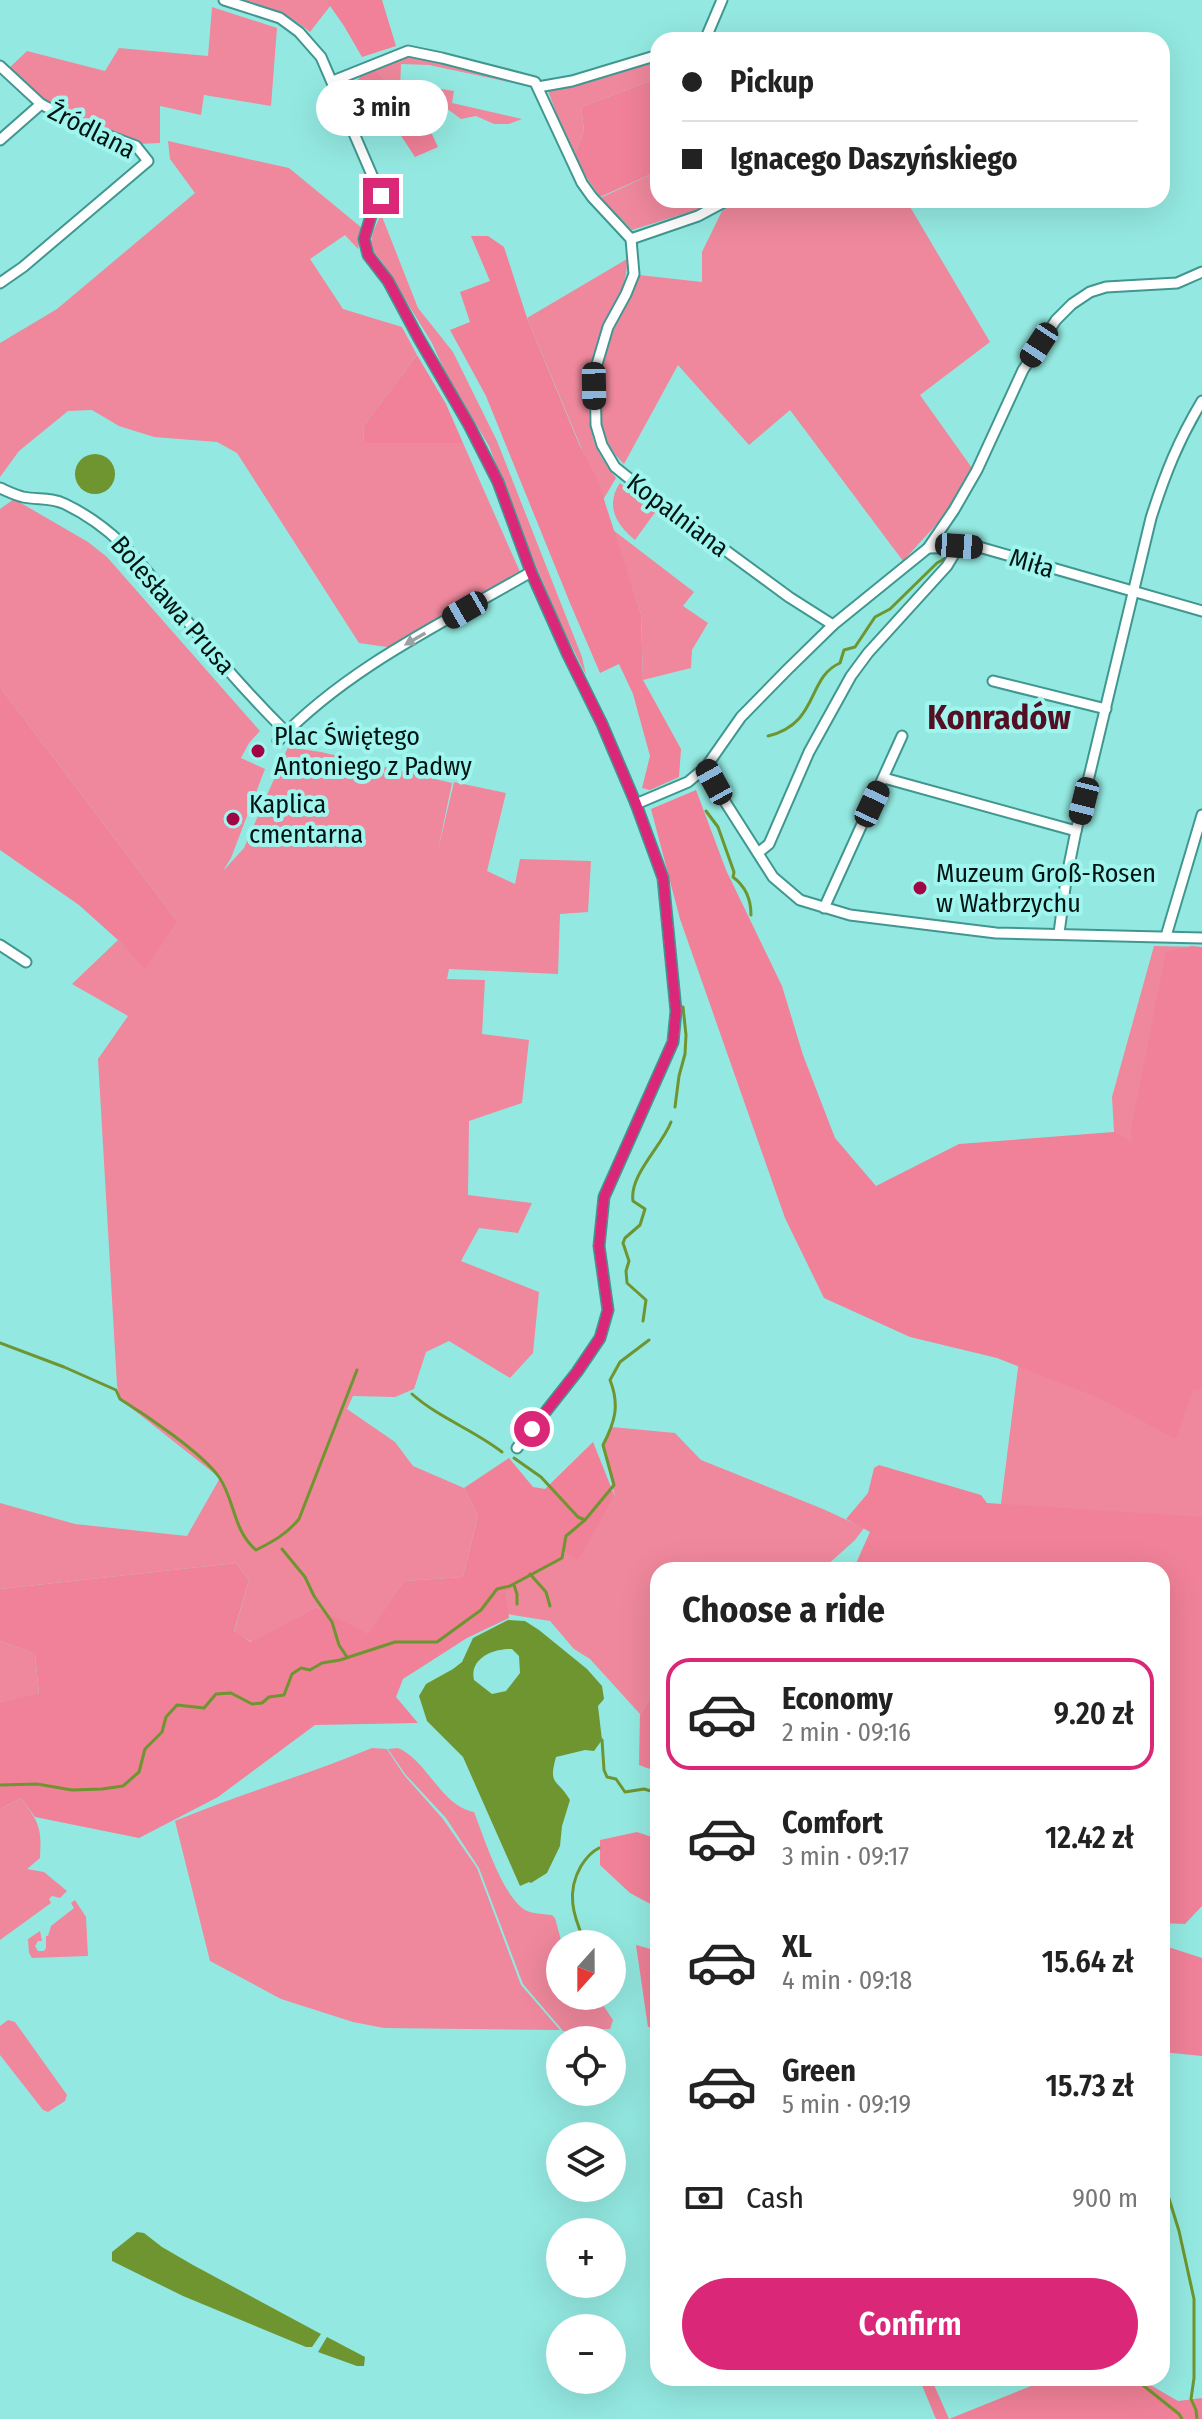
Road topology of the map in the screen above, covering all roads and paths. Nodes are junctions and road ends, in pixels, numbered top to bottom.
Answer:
1 (224, 0) edge
2 (722, 0) edge
3 (708, 32) edge
4 (650, 57) edge
5 (0, 66) edge
6 (333, 81) junction
7 (538, 87) junction
8 (41, 104) junction
9 (0, 140) edge
10 (714, 208) edge
11 (631, 239) junction
12 (1202, 272) edge
13 (0, 283) edge
14 (1202, 401) edge
15 (0, 488) edge
16 (959, 546) junction
17 (928, 548) junction
18 (531, 572) junction
19 (1134, 591) junction
20 (1202, 611) edge
21 (833, 625) junction
22 (993, 681) dead end
23 (1106, 709) junction
24 (286, 732) junction
25 (902, 736) dead end
26 (278, 741) dead end
27 (706, 767) junction
28 (884, 778) junction
29 (636, 804) junction
30 (1202, 815) edge
31 (1076, 831) junction
32 (758, 853) junction
33 (824, 908) junction
34 (1059, 933) junction
35 (1166, 936) junction
36 (1202, 938) edge
37 (0, 945) edge
38 (26, 962) dead end
39 (517, 1448) dead end

1 - 6 street
2 - 3 street
4 - 7 street
5 - 8 street, Źródlana
6 - 7 street
6 - 18 street
7 - 11 street
8 - 9 street
8 - 13 street, Źródlana
10 - 11 street
11 - 21 street, Kopalniana
12 - 17 street
14 - 19 street
15 - 24 street, Bolesława Prusa
16 - 17 street, Miła
16 - 19 street, Miła
16 - 32 street
17 - 21 street
18 -> 24 street
18 - 29 street
19 - 20 street, Miła
19 - 23 street
21 - 27 street
22 - 23 street
23 - 31 street
24 - 26 street
25 - 28 street
27 - 29 street
27 - 32 street
28 - 31 street
28 - 33 street
29 - 39 street
30 - 35 street
31 - 34 street
32 - 33 street
33 - 34 street
34 - 35 street
35 - 36 street
37 - 38 street

